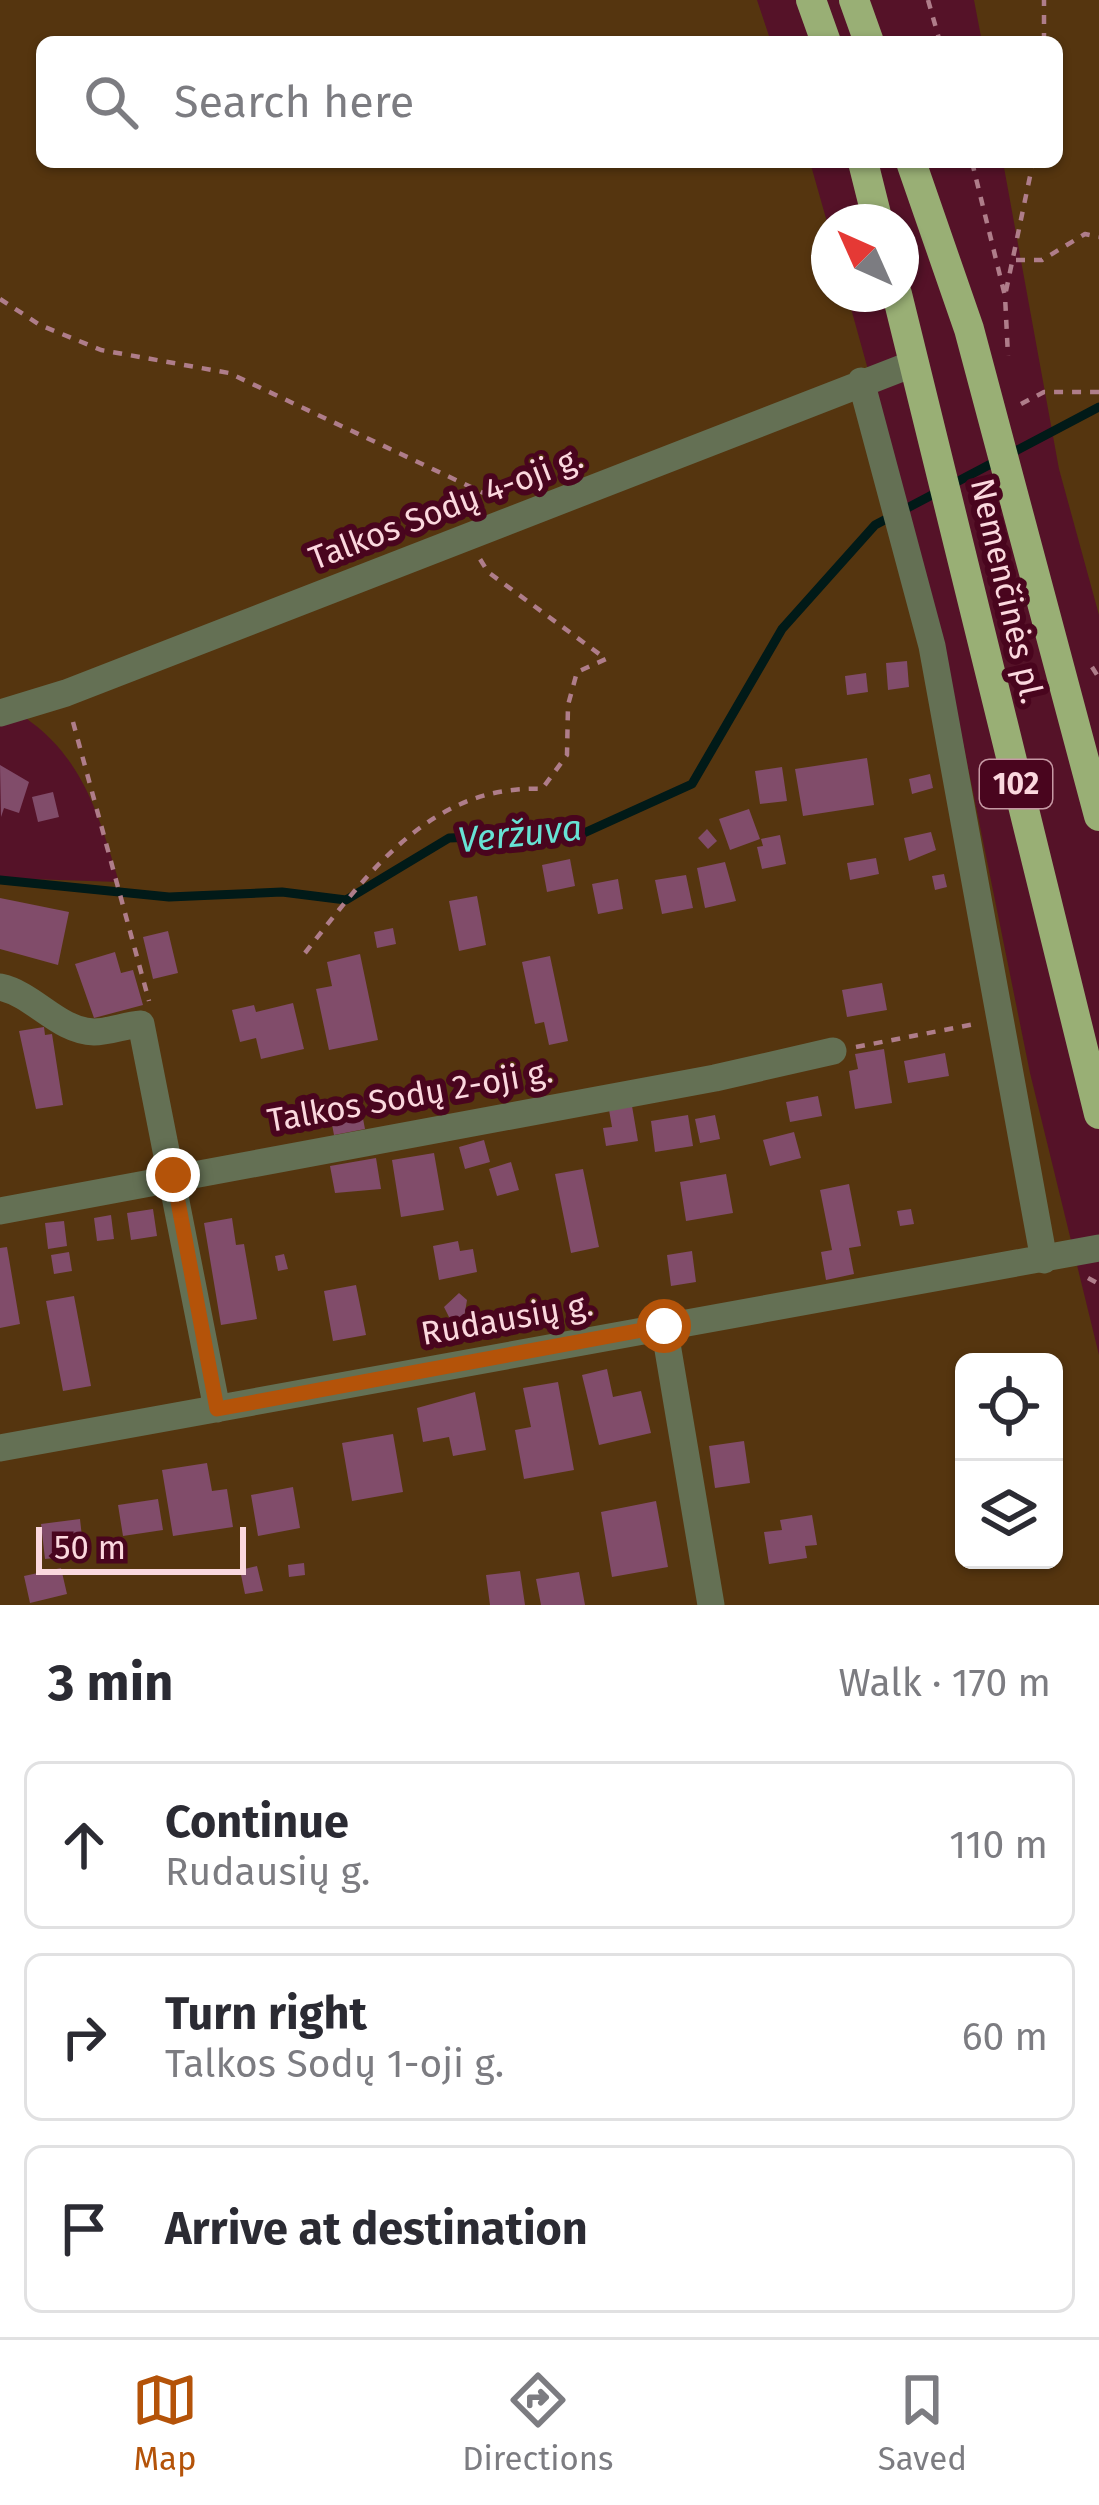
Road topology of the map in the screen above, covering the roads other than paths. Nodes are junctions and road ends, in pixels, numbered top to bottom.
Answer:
1 (812, 0) edge
2 (854, 0) edge
3 (824, 36) edge
4 (867, 36) edge
5 (864, 168) edge
6 (913, 168) edge
7 (874, 204) edge
8 (902, 312) edge
9 (915, 362) junction
10 (861, 381) junction
11 (0, 713) edge
12 (1099, 816) edge
13 (0, 987) edge
14 (833, 1051) road end
15 (1099, 1114) edge
16 (173, 1175) junction
17 (0, 1211) edge
18 (1099, 1248) edge
19 (1044, 1260) junction
20 (664, 1326) junction
21 (217, 1409) junction
22 (0, 1448) edge
23 (711, 1605) edge

1 - 3 main road
2 - 4 main road
5 - 7 main road
6 - 12 main road, Nemenčinės pl. / 102
8 - 9 main road, Nemenčinės pl. / 102
9 - 10 street, Talkos Sodų 4-oji g.
9 - 15 main road, Nemenčinės pl. / 102
10 - 11 street, Talkos Sodų 4-oji g.
10 - 19 street
13 - 16 street
14 - 16 street, Talkos Sodų 2-oji g.
16 - 17 street, Talkos Sodų 2-oji g.
16 - 21 street
18 - 19 street, Rudausių g.
19 - 20 street, Rudausių g.
20 - 21 street, Rudausių g.
20 - 23 street
21 - 22 street, Rudausių g.

